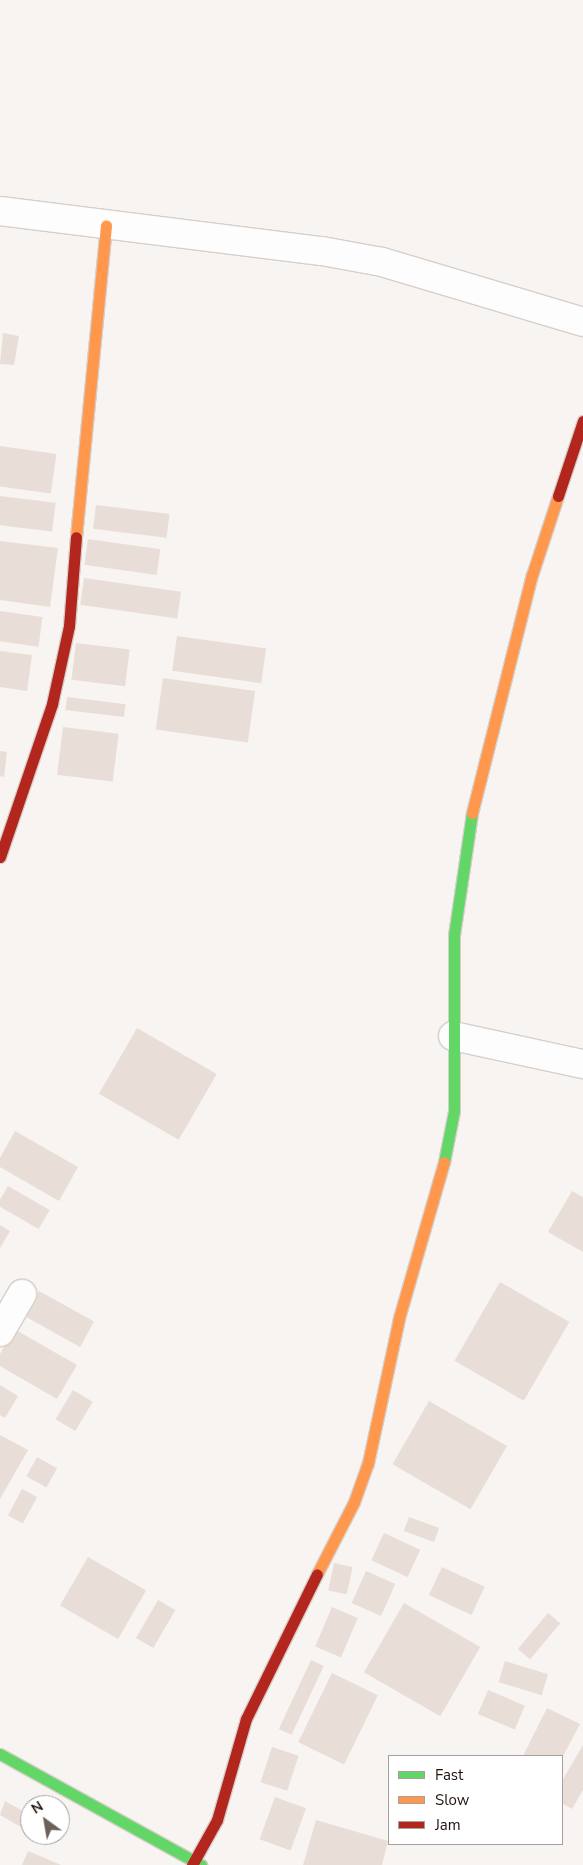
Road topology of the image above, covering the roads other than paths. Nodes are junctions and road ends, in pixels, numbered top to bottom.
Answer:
1 (0, 211) edge
2 (106, 225) junction
3 (583, 322) edge
4 (583, 421) edge
5 (0, 857) edge
6 (453, 1036) junction
7 (583, 1064) edge
8 (22, 1294) dead end
9 (0, 1332) edge
10 (0, 1754) edge
11 (196, 1864) edge

1 - 2 street
2 - 3 street
2 - 5 street
4 - 6 street
6 - 7 street
6 - 11 street
8 - 9 street
10 - 11 street

